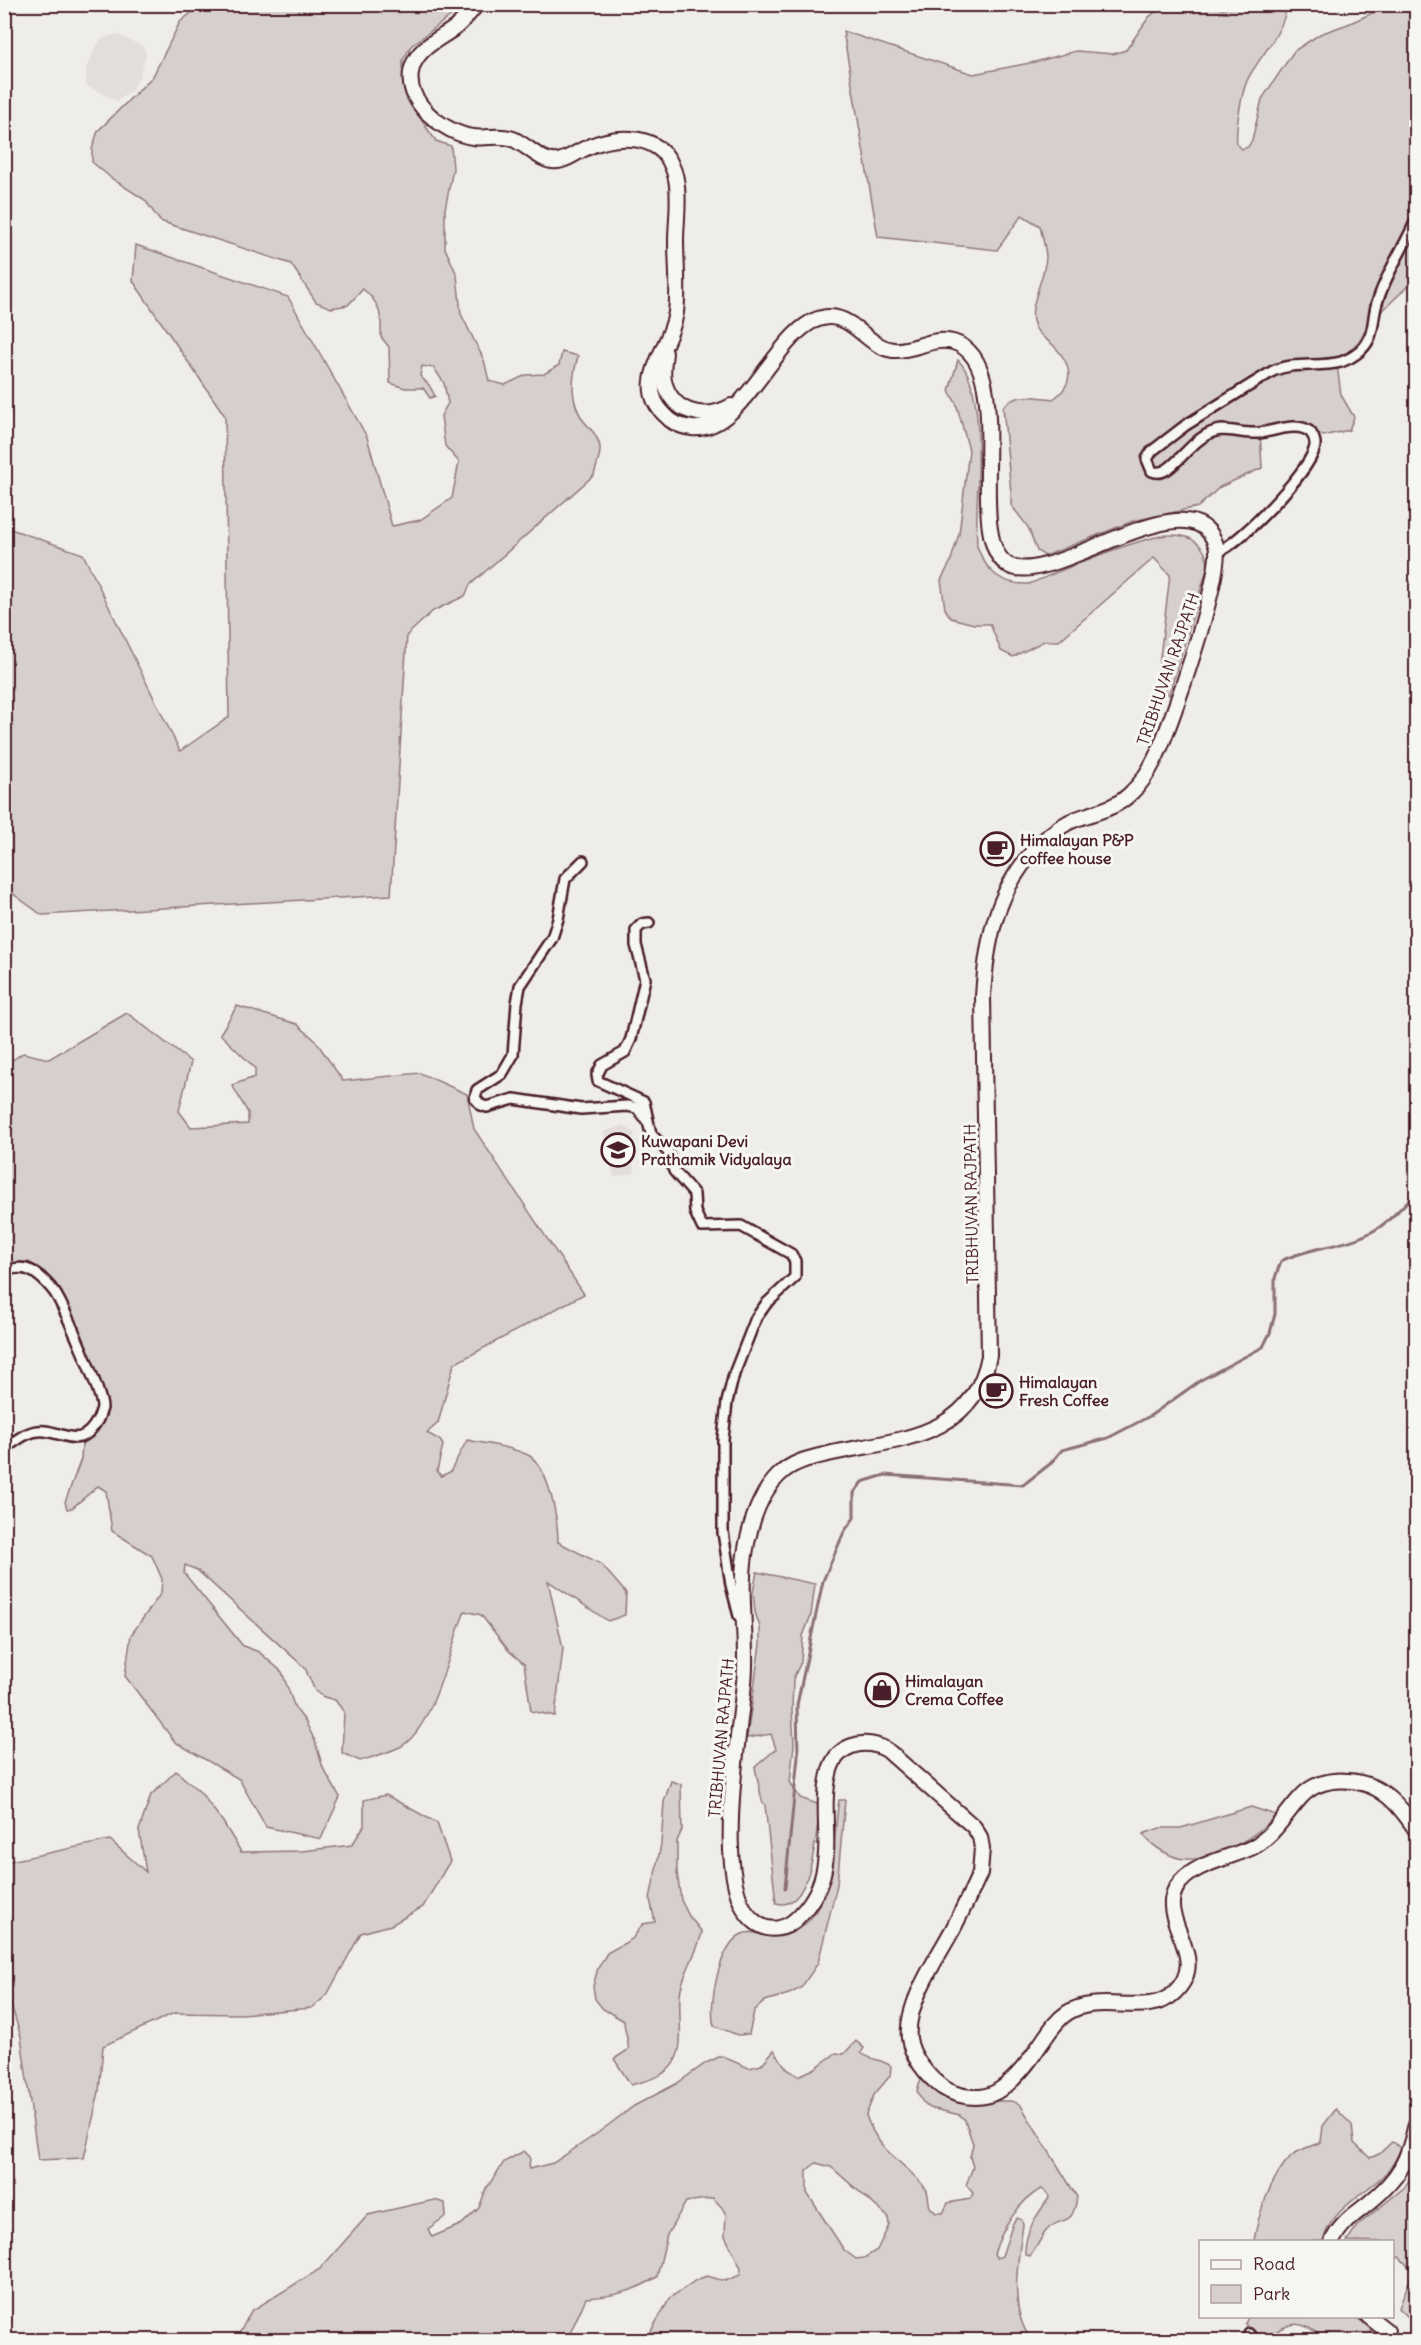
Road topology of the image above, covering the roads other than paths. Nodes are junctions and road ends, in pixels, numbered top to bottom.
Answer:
1 (477, 4) edge
2 (1416, 220) edge
3 (1218, 552) junction
4 (583, 861) dead end
5 (649, 923) dead end
6 (649, 1123) junction
7 (4, 1270) edge
8 (4, 1449) edge
9 (744, 1638) junction
10 (1416, 1830) edge
11 (1416, 2124) edge
12 (1333, 2240) edge
13 (1371, 2318) edge
14 (1389, 2340) edge

1 - 3 highway
2 - 3 street
3 - 9 highway, TRIBHUVAN RAJPATH
4 - 6 street
5 - 6 street
6 - 9 street
7 - 8 street
9 - 10 highway, TRIBHUVAN RAJPATH
11 - 12 highway
13 - 14 highway

